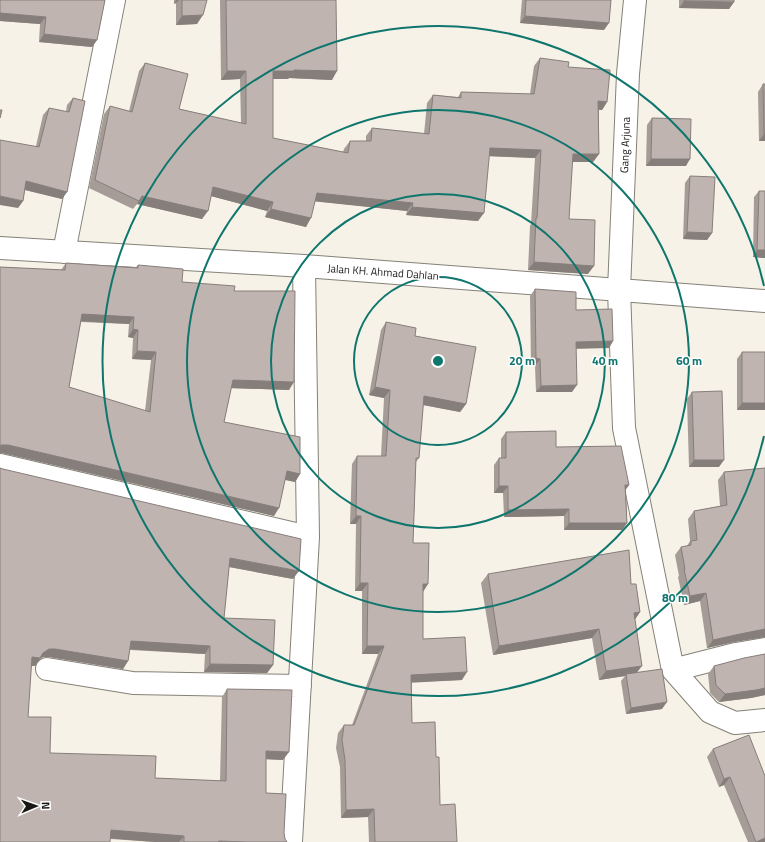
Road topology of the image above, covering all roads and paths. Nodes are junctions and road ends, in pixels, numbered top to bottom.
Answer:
1 (114, 0) edge
2 (635, 0) edge
3 (0, 248) edge
4 (64, 252) junction
5 (304, 266) junction
6 (619, 290) junction
7 (765, 301) edge
8 (0, 465) edge
9 (308, 537) junction
10 (765, 649) edge
11 (47, 670) dead end
12 (673, 670) junction
13 (300, 686) junction
14 (765, 720) edge
15 (291, 842) edge

1 - 4 street
2 - 6 street, Gang Arjuna
3 - 4 street, Jalan KH. Ahmad Dahlan
4 - 5 street, Jalan KH. Ahmad Dahlan
5 - 6 street, Jalan KH. Ahmad Dahlan
5 - 9 street
6 - 7 street, Jalan KH. Ahmad Dahlan
6 - 12 street, Gang Arjuna
8 - 9 street
9 - 13 street
10 - 12 street
11 - 13 street
12 - 14 street
13 - 15 street

